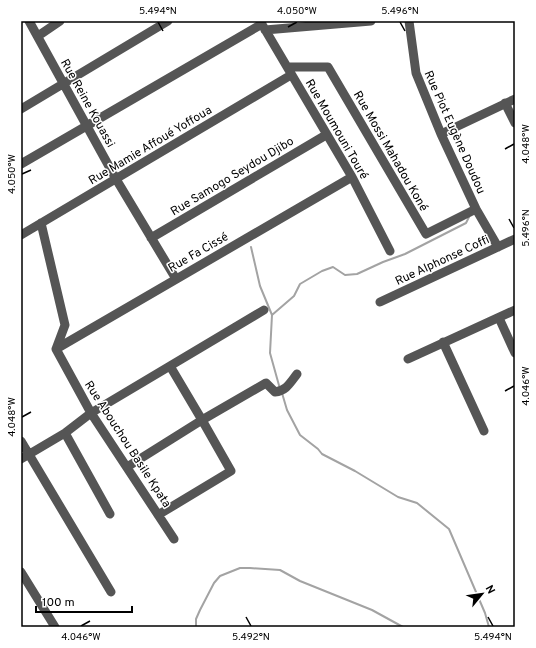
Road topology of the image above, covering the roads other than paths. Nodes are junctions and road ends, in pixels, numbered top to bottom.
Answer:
1 (29, 21) edge
2 (60, 21) edge
3 (168, 21) edge
4 (371, 21) edge
5 (409, 21) edge
6 (262, 25) edge
7 (38, 36) junction
8 (289, 71) junction
9 (64, 83) junction
10 (515, 99) edge
11 (505, 103) junction
12 (21, 108) edge
13 (515, 123) edge
14 (87, 125) junction
15 (326, 134) junction
16 (441, 134) junction
17 (21, 164) edge
18 (352, 177) junction
19 (116, 179) junction
20 (476, 209) junction
21 (41, 224) junction
22 (21, 235) edge
23 (151, 238) junction
24 (515, 239) edge
25 (498, 247) junction
26 (390, 251) dead end
27 (176, 279) junction
28 (380, 302) dead end
29 (264, 310) dead end
30 (515, 310) edge
31 (499, 318) junction
32 (443, 342) junction
33 (56, 349) junction
34 (515, 353) edge
35 (408, 359) dead end
36 (170, 366) junction
37 (297, 374) dead end
38 (91, 412) junction
39 (202, 420) junction
40 (484, 431) dead end
41 (65, 433) junction
42 (21, 441) edge
43 (25, 457) edge
44 (127, 467) junction
45 (110, 514) dead end
46 (158, 515) junction
47 (174, 539) dead end
48 (21, 572) edge
49 (111, 592) dead end
50 (55, 627) edge

1 - 7 street, Rue Reine Kouassi
2 - 7 street
3 - 9 street
4 - 6 street
5 - 16 street, Rue Piot Eugène Doudou
6 - 8 street, Rue Moumouni Touré
6 - 14 street
7 - 9 street, Rue Reine Kouassi
8 - 15 street, Rue Moumouni Touré
8 - 19 street, Rue Mamie Affoué Yoffoua
8 - 20 street, Rue Mossi Mahadou Koné
9 - 12 street
9 - 14 street, Rue Reine Kouassi
10 - 11 street
11 - 13 street
11 - 16 street
14 - 17 street
14 - 19 street, Rue Reine Kouassi
15 - 18 street, Rue Moumouni Touré
15 - 23 street, Rue Samogo Seydou Djibo
16 - 20 street, Rue Piot Eugène Doudou
18 - 26 street, Rue Moumouni Touré
18 - 27 street, Rue Fa Cissé
19 - 21 street, Rue Mamie Affoué Yoffoua
19 - 23 street, Rue Reine Kouassi
20 - 25 street, Rue Piot Eugène Doudou
21 - 22 street, Rue Mamie Affoué Yoffoua
21 - 33 street
23 - 27 street, Rue Reine Kouassi
24 - 25 street, Rue Alphonse Coffi
25 - 28 street, Rue Alphonse Coffi
27 - 33 street, Rue Fa Cissé
29 - 36 street
30 - 31 street
31 - 32 street
31 - 34 street
32 - 35 street
32 - 40 street
33 - 38 street, Rue Abouchou Basile Kpata
36 - 38 street
36 - 39 street
37 - 39 street
38 - 41 street
38 - 44 street, Rue Abouchou Basile Kpata
39 - 44 street
39 - 46 street
41 - 43 street
41 - 45 street
42 - 43 street
43 - 49 street
44 - 46 street, Rue Abouchou Basile Kpata
46 - 47 street, Rue Abouchou Basile Kpata
48 - 50 street

